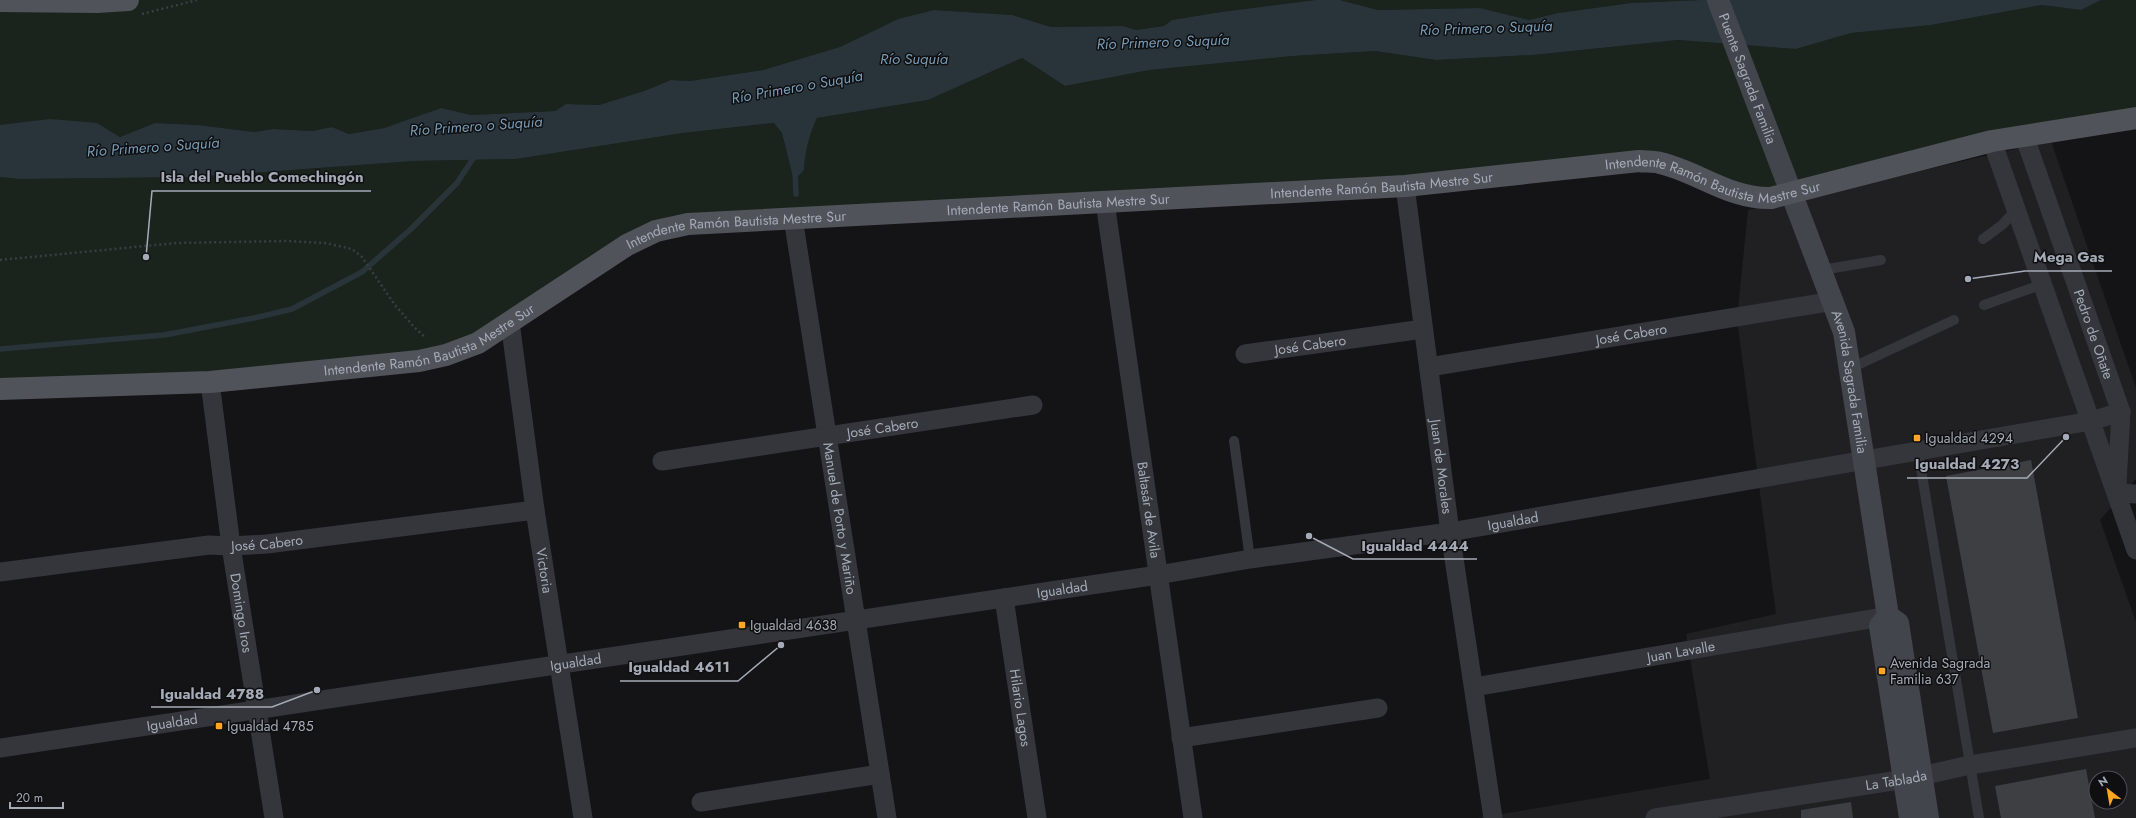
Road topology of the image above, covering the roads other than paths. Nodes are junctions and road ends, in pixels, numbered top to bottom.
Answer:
1 (128, 0) edge
2 (1718, 0) edge
3 (0, 1) edge
4 (2136, 118) edge
5 (2024, 135) junction
6 (1992, 141) junction
7 (1778, 156) joint
8 (1404, 186) junction
9 (1792, 193) junction
10 (1105, 202) junction
11 (2017, 209) junction
12 (793, 218) junction
13 (1983, 239) dead end
14 (1881, 260) dead end
15 (1822, 270) junction
16 (2042, 284) junction
17 (1834, 301) junction
18 (1984, 305) dead end
19 (1954, 320) dead end
20 (510, 322) junction
21 (1423, 329) junction
22 (1245, 354) dead end
23 (1429, 367) junction
24 (1851, 368) junction
25 (210, 382) junction
26 (0, 389) edge
27 (1033, 405) dead end
28 (2121, 412) junction
29 (2091, 421) junction
30 (828, 436) junction
31 (1234, 441) dead end
32 (1918, 451) junction
33 (1865, 459) junction
34 (662, 462) dead end
35 (2117, 493) junction
36 (2136, 494) edge
37 (535, 510) junction
38 (1450, 532) junction
39 (231, 546) junction
40 (2136, 550) edge
41 (1250, 559) junction
42 (0, 572) edge
43 (1158, 575) junction
44 (1004, 598) junction
45 (1888, 616) junction
46 (856, 620) junction
47 (560, 664) junction
48 (1474, 687) junction
49 (1378, 708) dead end
50 (258, 709) junction
51 (1181, 738) junction
52 (2136, 738) edge
53 (0, 748) edge
54 (1970, 765) junction
55 (880, 774) junction
56 (1913, 777) junction
57 (701, 802) dead end
58 (274, 818) edge
59 (583, 818) edge
60 (887, 818) edge
61 (1037, 818) edge
62 (1193, 818) edge
63 (1493, 818) edge
64 (1656, 818) edge
65 (1910, 818) edge
66 (1928, 818) edge
67 (1979, 818) edge

1 - 3 main road
2 - 7 main road, Puente Sagrada Familia
4 - 5 main road, Intendente Ramón Bautista Mestre Sur
5 - 6 main road, Intendente Ramón Bautista Mestre Sur
5 - 28 street, Pedro de Oñate
6 - 9 main road, Intendente Ramón Bautista Mestre Sur
6 - 11 street, Pedro de Oñate
7 - 9 main road, Avenida Sagrada Familia
8 - 9 main road, Intendente Ramón Bautista Mestre Sur
8 - 10 main road, Intendente Ramón Bautista Mestre Sur
8 - 21 street, Juan de Morales
9 - 15 main road, Avenida Sagrada Familia
10 - 12 main road, Intendente Ramón Bautista Mestre Sur
10 - 43 street, Baltasár de Avila
11 - 13 lane
11 - 16 street, Pedro de Oñate
12 - 20 main road, Intendente Ramón Bautista Mestre Sur
12 - 30 street, Manuel de Porto y Mariño
14 - 15 lane
15 - 17 main road, Avenida Sagrada Familia
16 - 18 lane
16 - 29 street, Pedro de Oñate
17 - 23 street, José Cabero
17 - 24 main road, Avenida Sagrada Familia
19 - 24 lane
20 - 25 main road, Intendente Ramón Bautista Mestre Sur
20 - 37 street, Victoria
21 - 22 street, José Cabero
21 - 23 street, Juan de Morales
23 - 38 street, Juan de Morales
24 - 33 main road, Avenida Sagrada Familia
25 - 26 main road, Intendente Ramón Bautista Mestre Sur
25 - 39 street, Domingo Iros
27 - 30 street, José Cabero
28 - 29 street, Igualdad
28 - 35 street, Pedro de Oñate
29 - 32 street, Igualdad
29 - 35 street, Pedro de Oñate
30 - 34 street, José Cabero
30 - 46 street, Manuel de Porto y Mariño
31 - 41 lane
32 - 33 street, Igualdad
32 - 54 lane
33 - 38 street, Igualdad
33 - 45 main road, Avenida Sagrada Familia
35 - 36 street
35 - 40 street, Pedro de Oñate
37 - 39 street, José Cabero
37 - 47 street, Victoria
38 - 41 street, Igualdad
38 - 48 street, Juan de Morales
39 - 42 street, José Cabero
39 - 50 street, Domingo Iros
41 - 43 street, Igualdad
43 - 44 street, Igualdad
43 - 51 street, Baltasár de Avila
44 - 46 street, Igualdad
44 - 61 street, Hilario Lagos
45 - 48 street, Juan Lavalle
45 - 56 main road, Avenida Sagrada Familia
46 - 47 street, Igualdad
46 - 55 street, Manuel de Porto y Mariño
47 - 50 street, Igualdad
47 - 59 street, Victoria
48 - 63 street, Juan de Morales
49 - 51 street
50 - 53 street, Igualdad
50 - 58 street, Domingo Iros
51 - 62 street, Baltasár de Avila
52 - 54 street, La Tablada
54 - 56 street, La Tablada
54 - 67 lane
55 - 57 street
55 - 60 street, Manuel de Porto y Mariño
56 - 64 street, La Tablada
56 - 65 main road, Avenida Sagrada Familia
56 - 66 main road, Avenida Sagrada Familia

